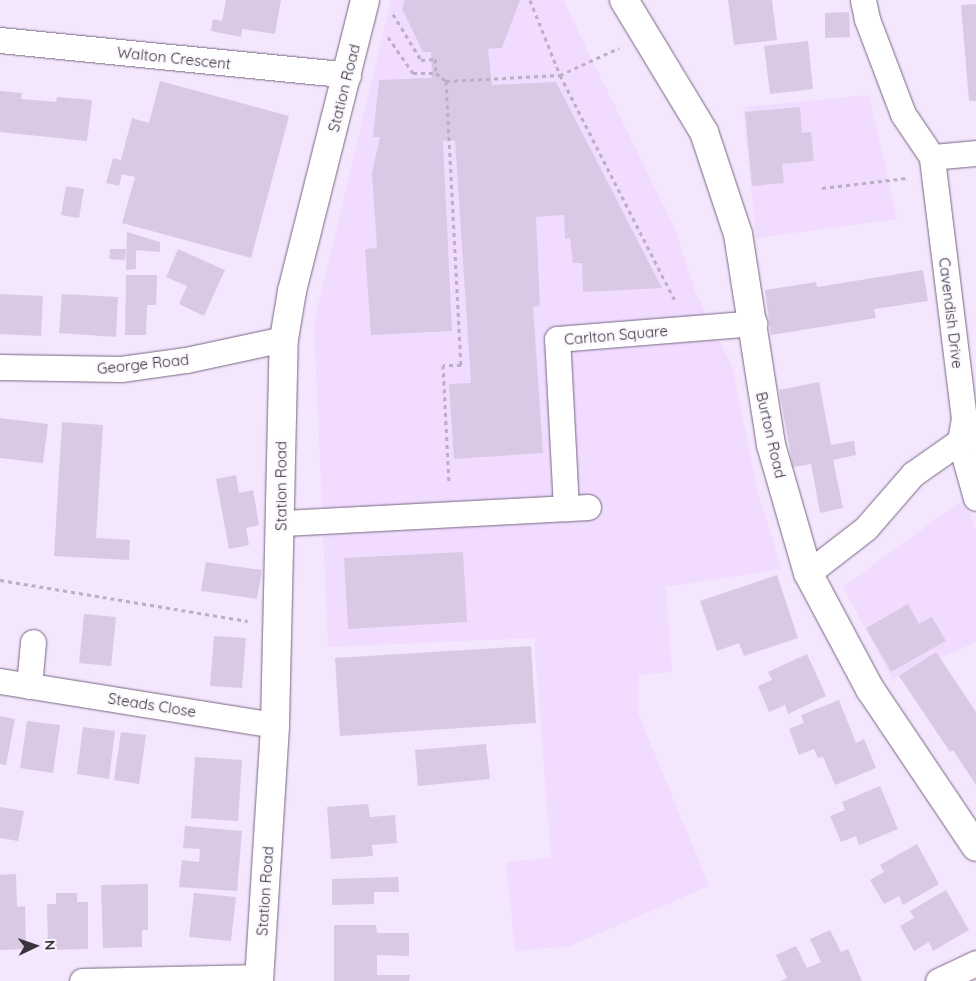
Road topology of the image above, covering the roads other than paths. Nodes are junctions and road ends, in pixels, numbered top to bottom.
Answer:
1 (364, 0) edge
2 (624, 0) edge
3 (863, 0) edge
4 (0, 40) edge
5 (348, 75) junction
6 (976, 154) edge
7 (933, 166) junction
8 (754, 323) junction
9 (284, 339) junction
10 (0, 367) edge
11 (968, 439) edge
12 (976, 498) edge
13 (282, 523) junction
14 (808, 573) junction
15 (33, 642) dead end
16 (0, 681) edge
17 (29, 686) junction
18 (275, 725) junction
19 (976, 847) edge
20 (976, 963) edge
21 (259, 979) edge
22 (82, 981) edge
23 (938, 981) edge

1 - 5 street, Station Road
2 - 8 street, Burton Road
3 - 7 street, Cavendish Drive
4 - 5 street, Walton Crescent
5 - 9 street, Station Road
6 - 7 street
7 - 11 street, Cavendish Drive
8 - 13 street, Carlton Square
8 - 14 street, Burton Road
9 - 10 street, George Road
9 - 13 street, Station Road
11 - 12 street
11 - 14 street
13 - 18 street, Station Road
14 - 19 street, Burton Road
15 - 17 street
16 - 17 street, Steads Close
17 - 18 street, Steads Close
18 - 21 street, Station Road
20 - 23 street
21 - 22 street

